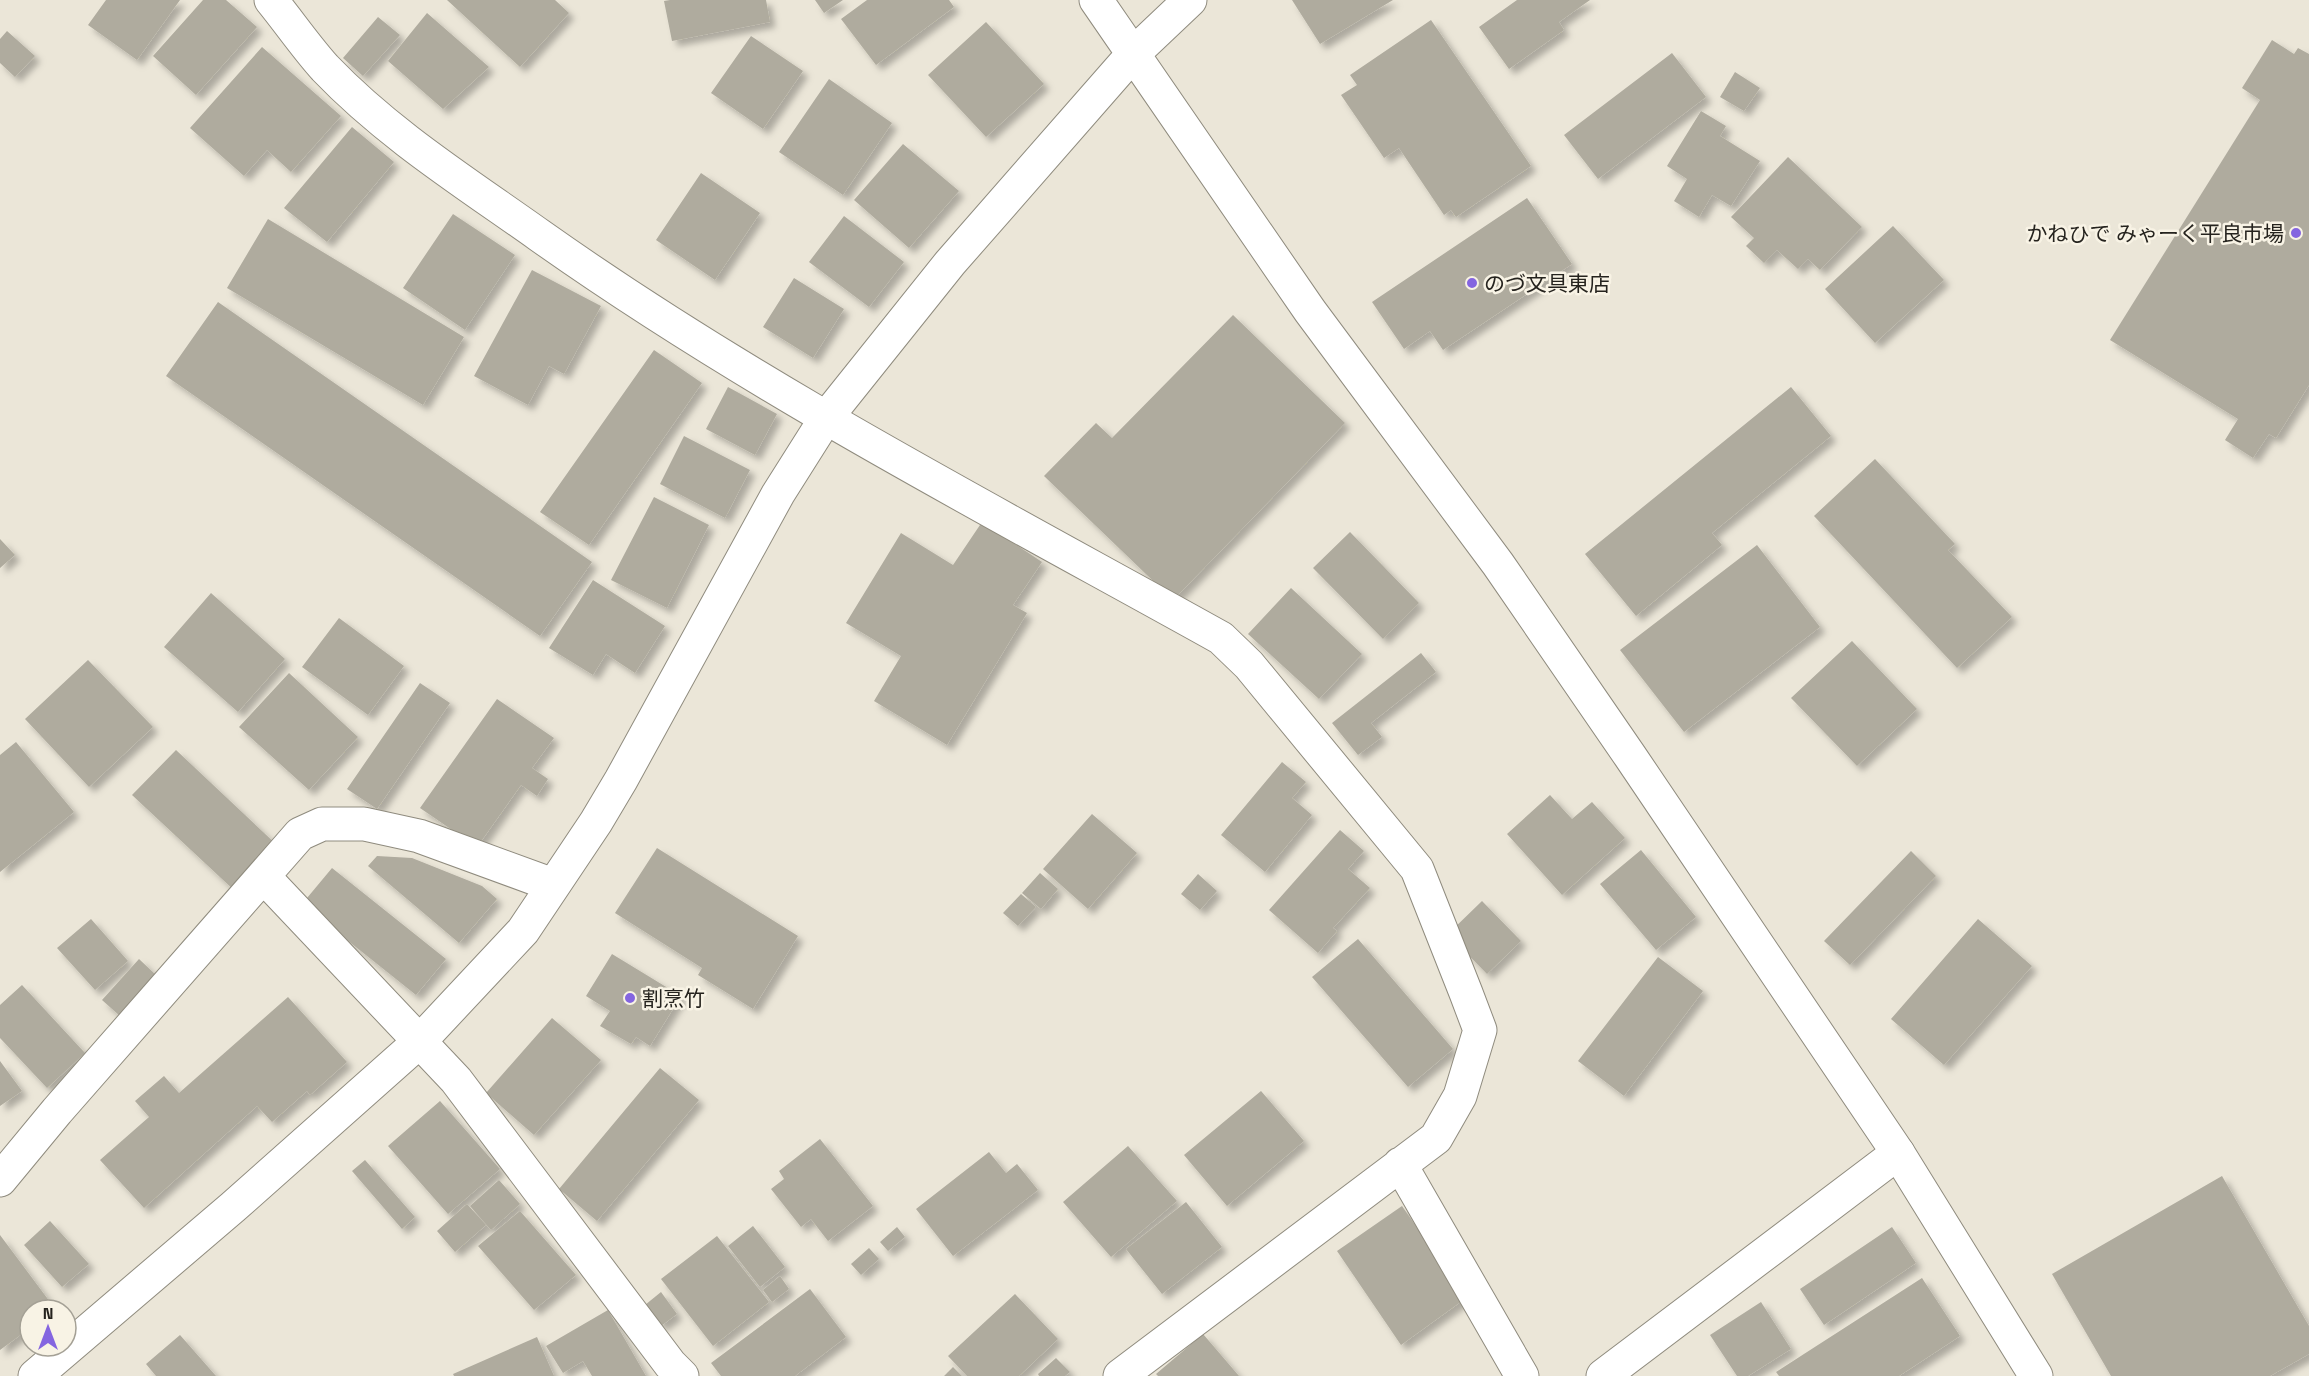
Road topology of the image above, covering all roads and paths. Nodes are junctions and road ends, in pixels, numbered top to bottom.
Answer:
1 (271, 0) edge
2 (1096, 0) edge
3 (1190, 0) edge
4 (1133, 54) junction
5 (826, 418) junction
6 (264, 877) junction
7 (553, 885) junction
8 (420, 1041) junction
9 (1898, 1154) junction
10 (1400, 1164) junction
11 (0, 1180) edge
12 (35, 1376) edge
13 (682, 1376) edge
14 (1120, 1376) edge
15 (1522, 1376) edge
16 (1603, 1376) edge
17 (2036, 1376) edge

1 - 5 street
2 - 4 street
3 - 4 street
4 - 5 street
4 - 9 street
5 - 7 street
5 - 10 street
6 - 7 street
6 - 8 street
6 - 11 street
7 - 8 street
8 - 12 street
8 - 13 street
9 - 16 street
9 - 17 street
10 - 14 street
10 - 15 street

